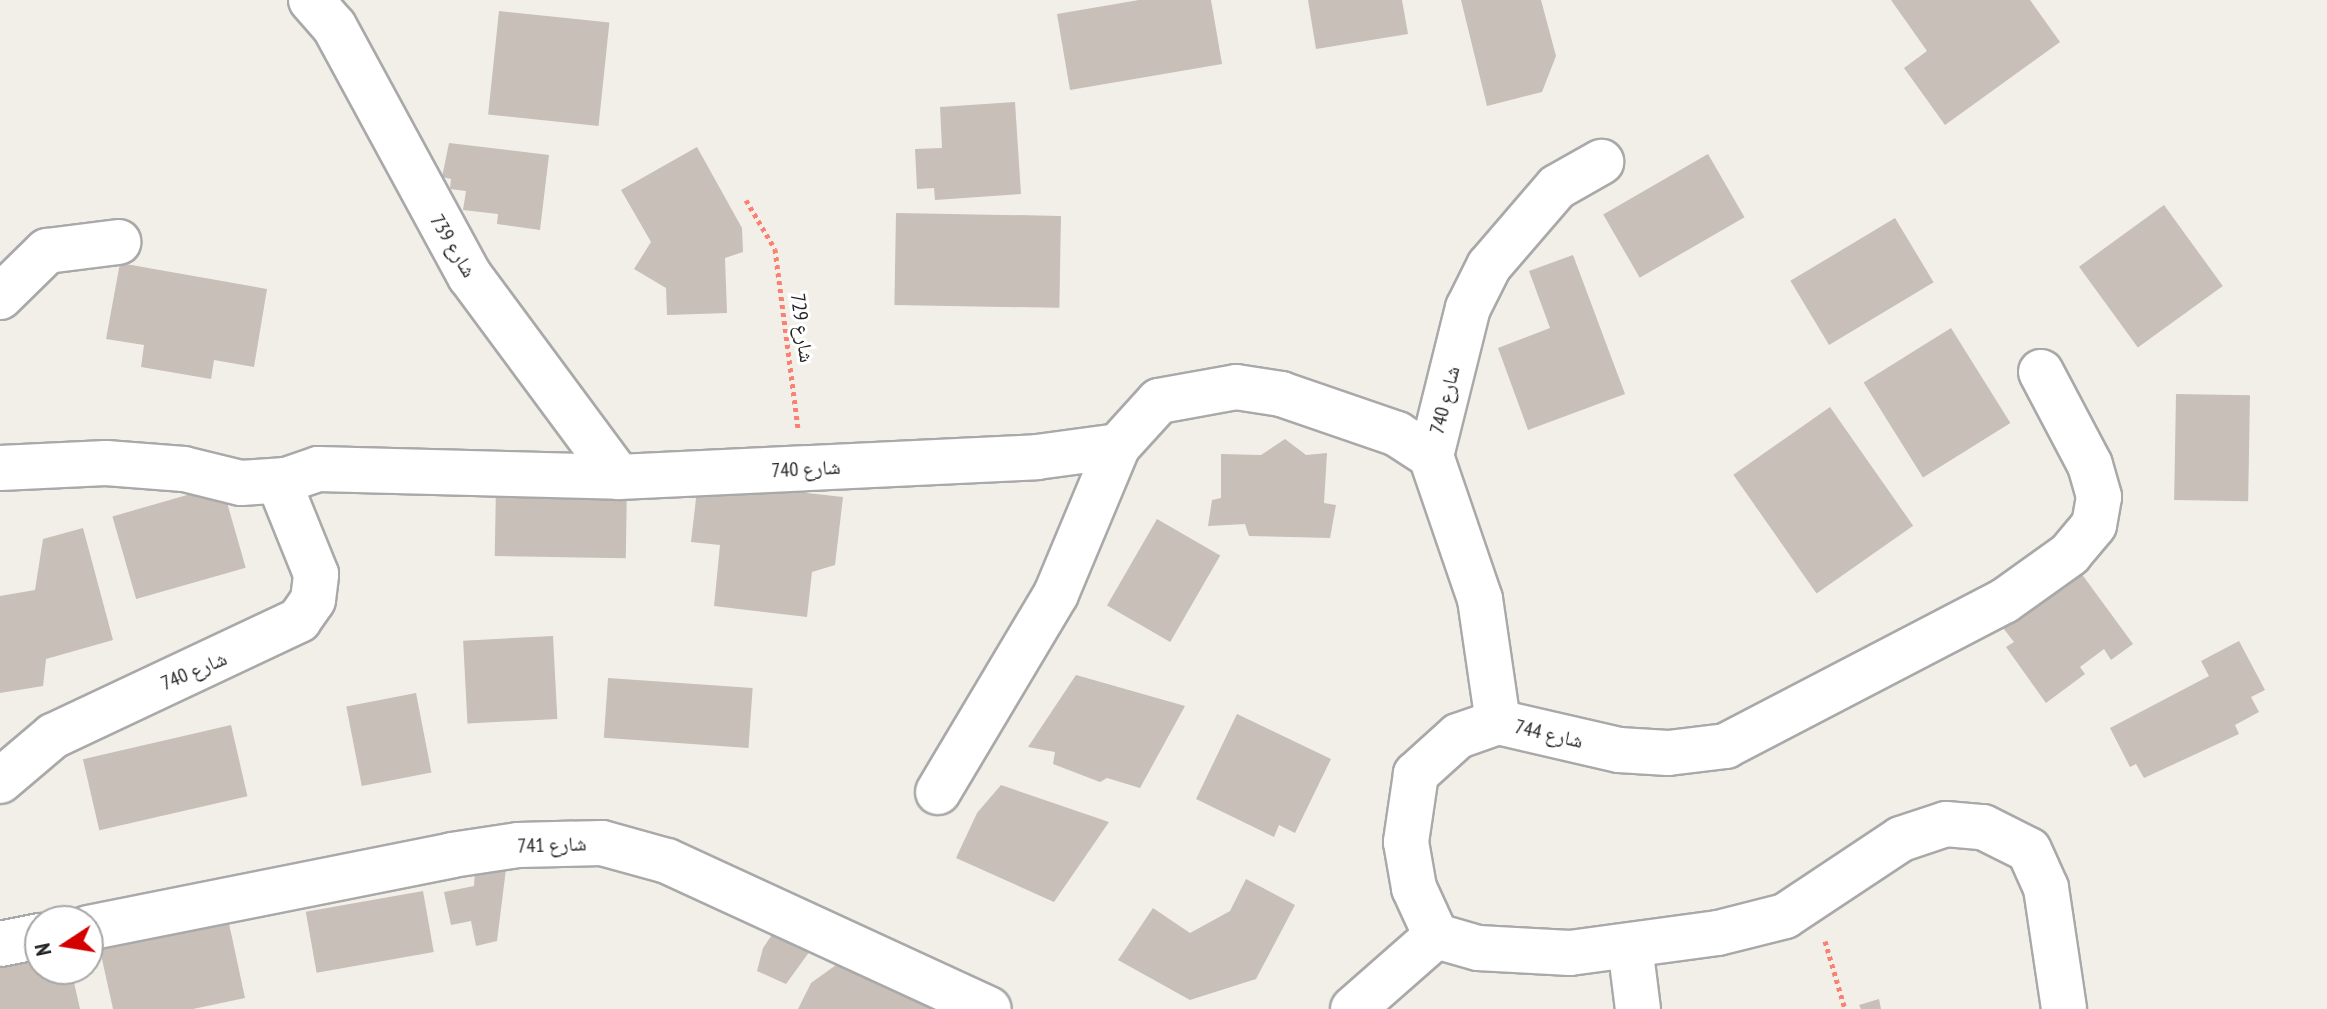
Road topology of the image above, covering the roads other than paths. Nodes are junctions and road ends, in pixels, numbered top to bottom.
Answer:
1 (311, 0) edge
2 (1601, 162) dead end
3 (118, 242) dead end
4 (0, 297) edge
5 (2041, 372) dead end
6 (1118, 446) junction
7 (1431, 456) junction
8 (0, 468) edge
9 (619, 477) junction
10 (286, 480) junction
11 (1498, 722) junction
12 (0, 781) edge
13 (938, 792) dead end
14 (104, 925) edge
15 (1436, 936) junction
16 (24, 939) edge
17 (0, 944) edge
18 (1630, 946) junction
19 (989, 1009) edge
20 (1353, 1009) edge
21 (1638, 1009) edge
22 (2064, 1009) edge

1 - 9 street, شارع 739
2 - 7 street, شارع 740
3 - 4 street
5 - 11 street, شارع 744
6 - 7 street, شارع 740
6 - 9 street, شارع 740
6 - 13 street
7 - 11 street
8 - 10 street
9 - 10 street, شارع 740
10 - 12 street, شارع 740
11 - 15 street, شارع 744
14 - 19 street, شارع 741
15 - 18 street
15 - 20 street
16 - 17 street
18 - 21 street
18 - 22 street

